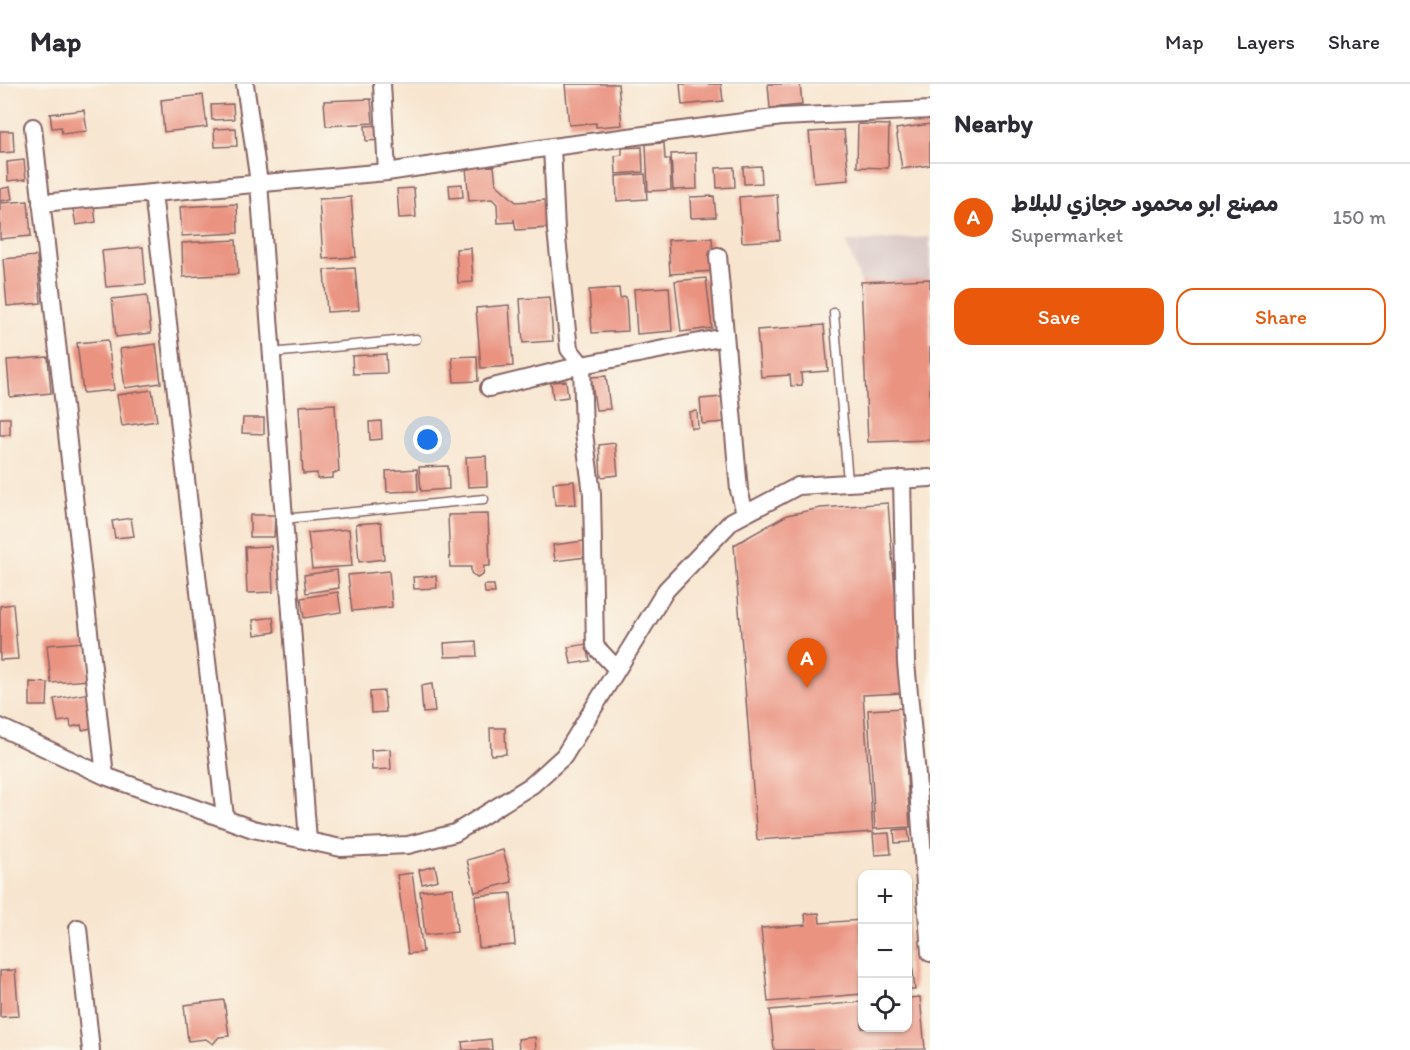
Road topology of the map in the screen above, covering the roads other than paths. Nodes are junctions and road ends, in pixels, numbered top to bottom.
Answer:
1 (245, 84) edge
2 (382, 84) edge
3 (930, 110) edge
4 (33, 127) dead end
5 (552, 147) junction
6 (387, 172) junction
7 (259, 183) junction
8 (153, 193) junction
9 (41, 203) junction
10 (718, 256) dead end
11 (834, 313) dead end
12 (725, 337) junction
13 (416, 339) dead end
14 (271, 353) junction
15 (582, 365) junction
16 (489, 388) dead end
17 (930, 477) edge
18 (902, 479) junction
19 (848, 482) junction
20 (484, 499) dead end
21 (745, 513) junction
22 (283, 519) junction
23 (616, 668) junction
24 (0, 727) edge
25 (924, 774) edge
26 (105, 776) junction
27 (225, 817) junction
28 (308, 841) junction
29 (78, 928) dead end
30 (930, 953) edge
31 (91, 1050) edge

1 - 7 street
2 - 6 street
3 - 5 street
4 - 9 street
5 - 6 street
5 - 15 street
6 - 7 street
7 - 8 street
7 - 14 street
8 - 9 street
8 - 27 street
9 - 26 street
10 - 12 street
11 - 19 lane
12 - 15 street
12 - 21 street
13 - 14 lane
14 - 22 street
15 - 16 street
15 - 23 street
17 - 18 street
18 - 19 street
18 - 25 street
19 - 21 street
20 - 22 lane
21 - 23 street
22 - 28 street
23 - 28 street
24 - 26 street
25 - 30 street
26 - 27 street
27 - 28 street
29 - 31 street

